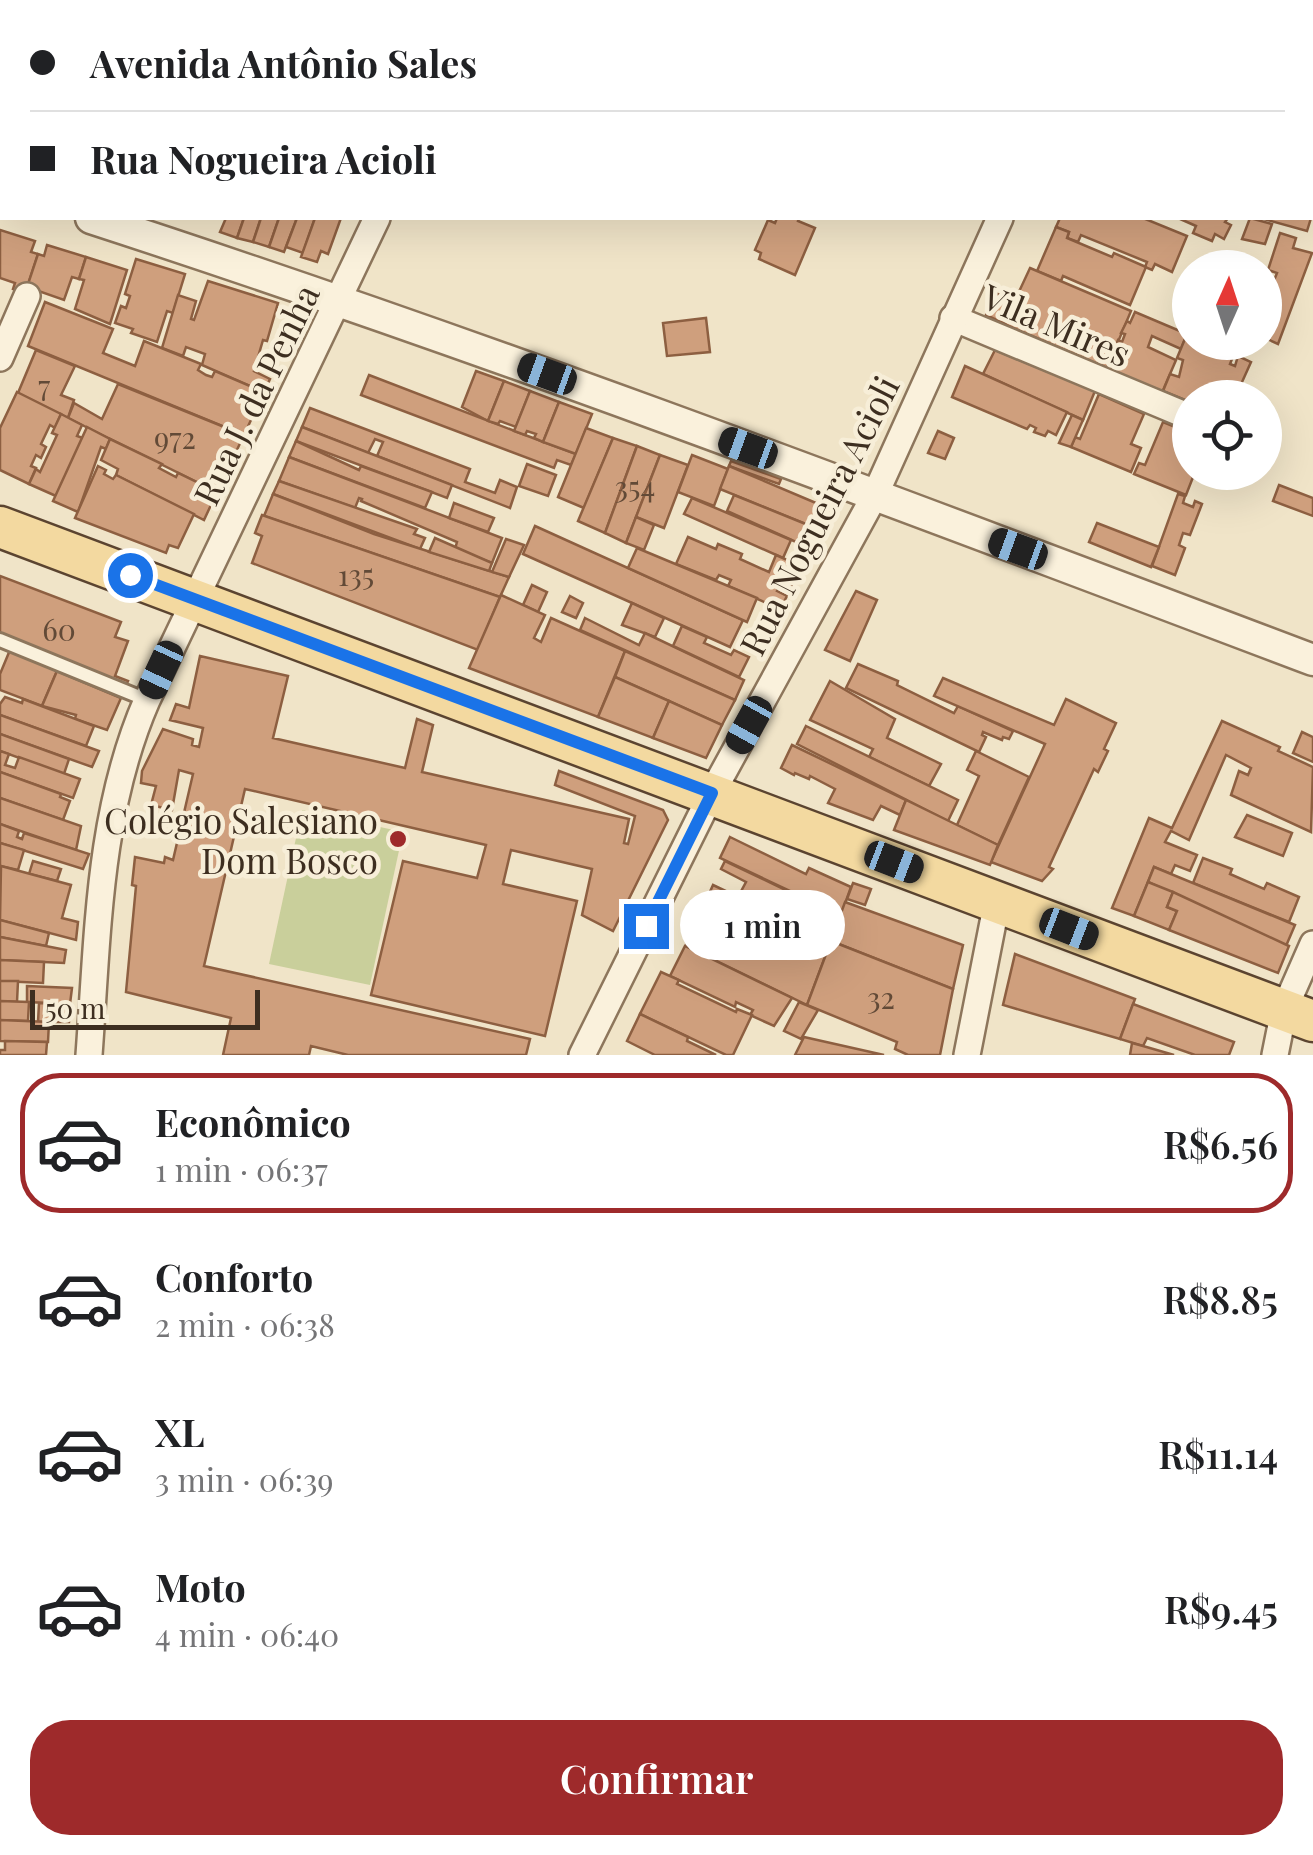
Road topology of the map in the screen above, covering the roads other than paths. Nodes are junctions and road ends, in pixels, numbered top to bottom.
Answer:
1 (97, 220) edge
2 (376, 220) edge
3 (999, 220) edge
4 (27, 296) dead end
5 (339, 299) junction
6 (953, 318) junction
7 (0, 358) edge
8 (1172, 409) edge
9 (875, 495) junction
10 (0, 527) edge
11 (194, 600) junction
12 (0, 640) edge
13 (1313, 660) edge
14 (147, 700) junction
15 (712, 793) junction
16 (997, 902) junction
17 (1313, 944) edge
18 (1299, 1016) edge
19 (89, 1055) edge
20 (582, 1055) edge
21 (967, 1055) edge
22 (1275, 1055) edge

1 - 5 street
2 - 5 street, Rua J. da Penha
3 - 6 street, Rua Nogueira Acioli
4 - 7 street
5 - 9 street
5 - 11 street, Rua J. da Penha
6 - 8 street, Vila Mires
6 - 9 street, Rua Nogueira Acioli
9 - 13 street
9 - 15 street, Rua Nogueira Acioli
10 - 11 main road
11 - 14 street, Rua J. da Penha
11 - 15 main road
12 - 14 lane
14 - 19 street, Rua J. da Penha
15 - 16 main road
15 - 20 street, Rua Nogueira Acioli
16 - 18 main road
16 - 21 street
17 - 18 street
18 - 22 street

